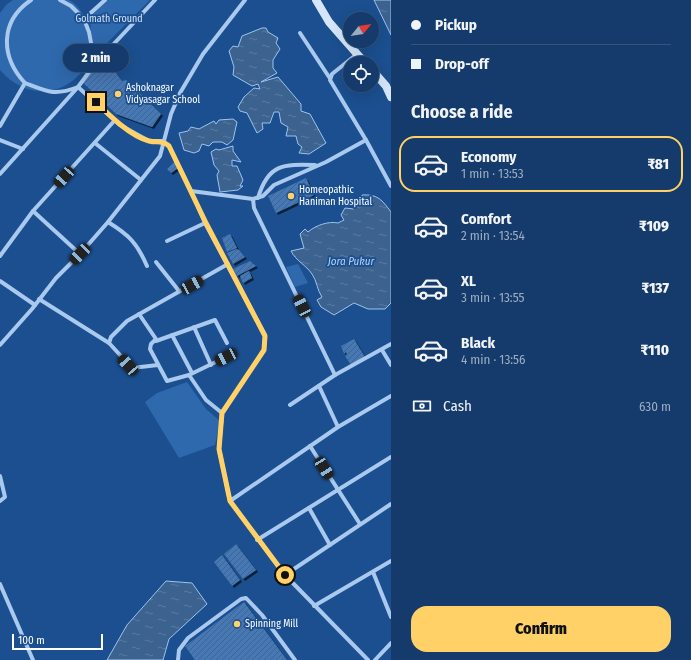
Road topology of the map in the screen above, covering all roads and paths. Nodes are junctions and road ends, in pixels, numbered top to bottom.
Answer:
1 (18, 0) edge
2 (31, 0) edge
3 (60, 0) edge
4 (105, 0) edge
5 (155, 0) edge
6 (245, 0) edge
7 (316, 0) edge
8 (20, 5) junction
9 (84, 19) junction
10 (300, 33) dead end
11 (357, 54) joint
12 (95, 64) junction
13 (379, 76) edge
14 (329, 77) junction
15 (25, 83) junction
16 (389, 85) edge
17 (78, 87) junction
18 (391, 97) edge
19 (115, 120) junction
20 (0, 126) edge
21 (0, 140) edge
22 (366, 140) junction
23 (163, 141) junction
24 (95, 142) junction
25 (23, 148) junction
26 (317, 166) junction
27 (0, 174) edge
28 (141, 180) junction
29 (391, 186) edge
30 (191, 191) junction
31 (256, 198) junction
32 (33, 212) junction
33 (108, 222) junction
34 (206, 223) junction
35 (167, 241) dead end
36 (80, 254) junction
37 (0, 256) edge
38 (156, 262) dead end
39 (228, 264) junction
40 (147, 266) dead end
41 (0, 281) edge
42 (179, 291) junction
43 (39, 300) junction
44 (35, 305) junction
45 (139, 314) junction
46 (194, 327) junction
47 (172, 335) junction
48 (156, 341) junction
49 (109, 343) junction
50 (227, 343) dead end
51 (391, 344) edge
52 (0, 345) edge
53 (382, 350) junction
54 (226, 357) dead end
55 (158, 365) junction
56 (210, 365) junction
57 (391, 365) edge
58 (191, 374) junction
59 (336, 375) junction
60 (319, 386) junction
61 (391, 396) edge
62 (290, 405) dead end
63 (222, 413) junction
64 (338, 427) junction
65 (310, 446) junction
66 (391, 457) edge
67 (0, 476) edge
68 (338, 490) junction
69 (0, 501) edge
70 (230, 501) junction
71 (391, 504) edge
72 (309, 508) junction
73 (360, 524) junction
74 (258, 540) junction
75 (330, 545) junction
76 (391, 561) edge
77 (373, 572) junction
78 (285, 575) junction
79 (0, 584) edge
80 (5, 593) junction
81 (0, 596) edge
82 (314, 606) junction
83 (391, 617) edge
84 (391, 643) edge
85 (33, 660) edge
86 (178, 660) edge
87 (295, 660) edge
88 (368, 660) edge
89 (375, 660) edge

1 - 8 street
2 - 8 street
3 - 9 street
4 - 9 street
5 - 12 street
6 - 23 street
7 - 11 main road
8 - 15 street
9 - 12 street
10 - 14 street
11 - 14 street
12 - 17 street
13 - 16 main road
14 - 22 street
15 - 17 street
15 - 20 street
16 - 18 main road
17 - 19 street
17 - 25 street
19 - 23 street
19 - 24 street
21 - 25 street
22 - 26 street
22 - 29 street
23 - 28 street
23 - 30 street
24 - 28 street
24 - 32 street
25 - 27 street
26 - 31 street
26 - 31 street
28 - 33 street
30 - 31 street
30 - 34 street
31 - 59 street
32 - 36 street
32 - 37 street
33 - 36 street
33 - 40 street
34 - 35 street
34 - 39 street
36 - 43 street
38 - 42 street
39 - 42 street
39 - 63 street
41 - 44 street
42 - 45 street
43 - 44 street
43 - 49 street
44 - 52 street
45 - 48 street
45 - 49 street
46 - 47 street
46 - 50 street
46 - 56 street
47 - 48 street
47 - 58 street
48 - 55 street
49 - 55 street
51 - 53 street
53 - 57 street
53 - 59 street
54 - 56 street
55 - 58 street
56 - 58 street
58 - 63 street
59 - 60 street
60 - 62 street
60 - 64 street
61 - 64 street
63 - 70 street
64 - 65 street
65 - 68 street
65 - 70 street
66 - 68 street
67 - 69 street
68 - 72 street
68 - 73 street
70 - 74 street
71 - 73 street
72 - 74 street
72 - 75 street
73 - 75 street
74 - 78 street
75 - 78 street
76 - 77 street
77 - 82 street
77 - 83 street
78 - 82 street
79 - 80 street
80 - 81 street
80 - 85 street
82 - 88 street
84 - 89 street
86 - 87 street

